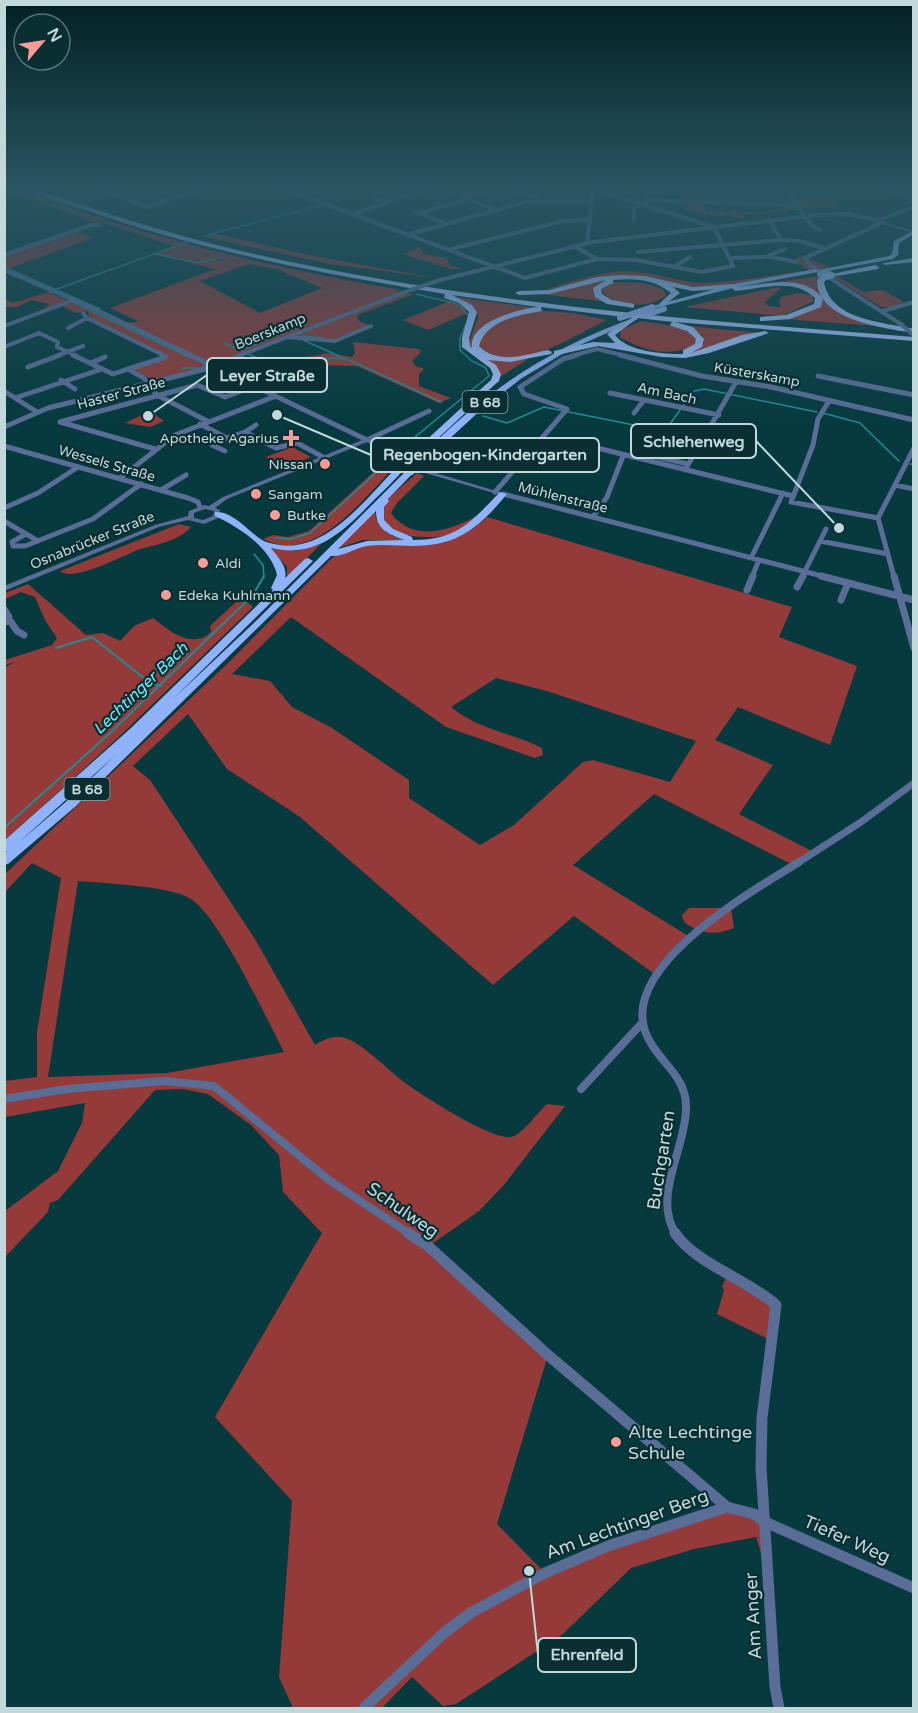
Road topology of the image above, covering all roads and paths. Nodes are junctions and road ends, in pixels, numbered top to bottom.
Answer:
1 (303, 265) edge
2 (325, 265) edge
3 (492, 265) joint
4 (574, 265) edge
5 (667, 265) edge
6 (733, 265) edge
7 (780, 265) edge
8 (812, 265) edge
9 (858, 265) edge
10 (882, 265) edge
11 (888, 265) edge
12 (675, 266) joint
13 (776, 267) dead end
14 (875, 267) joint
15 (343, 269) junction
16 (4, 270) edge
17 (326, 270) junction
18 (824, 272) junction
19 (463, 285) dead end
20 (734, 287) junction
21 (508, 291) dead end
22 (434, 293) junction
23 (519, 293) junction
24 (566, 298) dead end
25 (74, 300) junction
26 (578, 300) dead end
27 (914, 302) edge
28 (664, 306) junction
29 (633, 307) junction
30 (562, 310) junction
31 (883, 311) junction
32 (633, 319) junction
33 (764, 319) junction
34 (657, 320) junction
35 (4, 326) edge
36 (371, 326) dead end
37 (69, 328) dead end
38 (781, 333) junction
39 (913, 335) edge
40 (286, 337) junction
41 (83, 345) dead end
42 (4, 347) edge
43 (67, 352) junction
44 (553, 352) junction
45 (105, 357) dead end
46 (90, 363) junction
47 (28, 367) dead end
48 (214, 367) junction
49 (102, 369) junction
50 (128, 369) junction
51 (818, 376) dead end
52 (61, 380) junction
53 (736, 382) junction
54 (147, 384) junction
55 (255, 386) junction
56 (75, 389) dead end
57 (4, 392) edge
58 (610, 393) dead end
59 (914, 395) edge
60 (159, 396) junction
61 (276, 396) junction
62 (15, 398) junction
63 (6, 400) dead end
64 (644, 400) junction
65 (830, 400) junction
66 (466, 407) junction
67 (429, 411) dead end
68 (37, 412) junction
69 (634, 413) dead end
70 (719, 416) junction
71 (914, 420) edge
72 (207, 421) junction
73 (200, 424) junction
74 (256, 426) dead end
75 (4, 427) edge
76 (245, 432) junction
77 (227, 438) junction
78 (367, 440) junction
79 (585, 445) dead end
80 (4, 446) edge
81 (914, 448) edge
82 (155, 450) junction
83 (225, 452) dead end
84 (623, 456) junction
85 (323, 458) junction
86 (416, 460) junction
87 (78, 467) junction
88 (687, 467) junction
89 (408, 470) junction
90 (186, 475) dead end
91 (120, 478) junction
92 (141, 484) junction
93 (895, 485) junction
94 (914, 489) edge
95 (161, 490) junction
96 (499, 493) junction
97 (783, 494) junction
98 (792, 500) junction
99 (200, 507) junction
100 (4, 508) edge
101 (214, 514) junction
102 (190, 517) junction
103 (593, 517) junction
104 (878, 518) junction
105 (4, 521) edge
106 (342, 528) junction
107 (826, 530) dead end
108 (26, 534) junction
109 (38, 541) junction
110 (820, 541) junction
111 (259, 542) junction
112 (425, 542) junction
113 (888, 554) junction
114 (751, 558) junction
115 (759, 560) junction
116 (311, 570) junction
117 (805, 572) junction
118 (848, 583) junction
119 (797, 586) dead end
120 (4, 589) edge
121 (747, 590) dead end
122 (899, 596) junction
123 (841, 600) dead end
124 (914, 600) edge
125 (4, 609) edge
126 (255, 614) junction
127 (6, 621) edge
128 (24, 634) dead end
129 (914, 648) edge
130 (914, 783) edge
131 (4, 848) edge
132 (4, 861) edge
133 (643, 1022) junction
134 (581, 1089) dead end
135 (4, 1099) edge
136 (726, 1506) junction
137 (765, 1522) junction
138 (914, 1588) edge
139 (364, 1708) edge
140 (779, 1708) edge

1 - 17 highway
2 - 15 highway
3 - 4 street
3 - 40 street, Boerskamp, bridge
5 - 12 street
6 - 12 street
7 - 13 street
8 - 31 street
9 - 18 highway
10 - 18 highway, B 68
11 - 14 highway, B 68
14 - 18 highway
15 - 19 highway
15 - 39 highway
16 - 25 street
17 - 22 highway
17 - 39 highway
18 - 20 highway, B 68
18 - 39 highway
20 - 23 highway
20 - 28 highway, B 68
20 - 33 highway
21 - 23 highway
22 - 30 highway
22 - 66 highway
23 - 24 highway
25 - 35 street
25 - 48 street
26 - 29 highway
27 - 31 street
28 - 29 highway
28 - 32 highway, B 68, bridge
28 - 44 highway, B 68, bridge
29 - 33 highway
30 - 34 highway
30 - 44 highway
31 - 39 street, bridge
32 - 34 highway
32 - 44 highway, B 68
33 - 39 highway
34 - 38 highway
36 - 40 street
37 - 50 street
38 - 39 highway
38 - 44 highway
40 - 48 street, Boerskamp
41 - 43 street
42 - 43 street
43 - 46 street
43 - 47 street
44 - 66 highway, B 68
44 - 86 highway, B 68
45 - 46 street
46 - 49 street
48 - 54 street, Boerskamp
48 - 55 street
49 - 50 street
49 - 52 street
50 - 54 street
51 - 59 street
52 - 56 street
52 - 62 street
53 - 65 street, Küsterskamp
53 - 70 street
53 - 96 street, Küsterskamp
54 - 60 street
54 - 68 street, Boerskamp
55 - 60 street, Haster Straße
55 - 61 street
57 - 62 street
58 - 64 street, Am Bach
60 - 72 street
60 - 82 street, Haster Straße
61 - 72 street
61 - 78 street
62 - 63 street
62 - 68 street
64 - 69 street
64 - 70 street, Am Bach
65 - 71 street, Küsterskamp
65 - 98 street
66 - 86 highway, B 68
67 - 78 street
68 - 75 street, Boerskamp
70 - 88 street
72 - 73 street
73 - 77 street
73 - 82 street
74 - 76 street
76 - 77 street
76 - 85 street
77 - 83 street
78 - 85 street
78 - 96 street, Mühlenstraße
79 - 84 street
80 - 87 street, Wessels Straße
81 - 93 street
82 - 91 street
84 - 88 street
84 - 103 street
85 - 101 street
86 - 89 highway, B 68, bridge
87 - 91 street, Wessels Straße
87 - 100 street
88 - 97 street
89 - 106 highway, B 68
89 - 112 highway
89 - 116 highway, B 68
90 - 95 street
91 - 92 street, Wessels Straße
92 - 95 street, Wessels Straße
92 - 109 street
93 - 94 street
93 - 104 street
95 - 99 street, Wessels Straße
96 - 103 street, Mühlenstraße
96 - 112 highway
97 - 98 street
97 - 114 street
98 - 104 street
99 - 101 street
99 - 102 street
101 - 102 street
101 - 111 highway
102 - 120 street, Osnabrücker Straße
103 - 114 street, Mühlenstraße
104 - 113 street
105 - 108 street
106 - 111 highway
106 - 126 highway, B 68
107 - 110 street
108 - 109 street
108 - 109 street
110 - 113 street
110 - 117 street
111 - 126 highway
112 - 116 highway
113 - 122 street
114 - 115 street, Mühlenstraße
115 - 117 street, Mühlenstraße
115 - 121 street
116 - 132 highway, B 68
117 - 118 street, Mühlenstraße
117 - 119 street
118 - 122 street, Mühlenstraße
118 - 123 street
122 - 124 street, Mühlenstraße
122 - 129 street
125 - 127 street
126 - 131 highway, B 68
127 - 128 street
130 - 133 street
133 - 134 street
133 - 137 street, Buchgarten
135 - 136 street, Schulweg
136 - 137 street, Am Lechtinger Berg
136 - 139 street, Am Lechtinger Berg
137 - 138 street, Tiefer Weg
137 - 140 street, Am Anger

